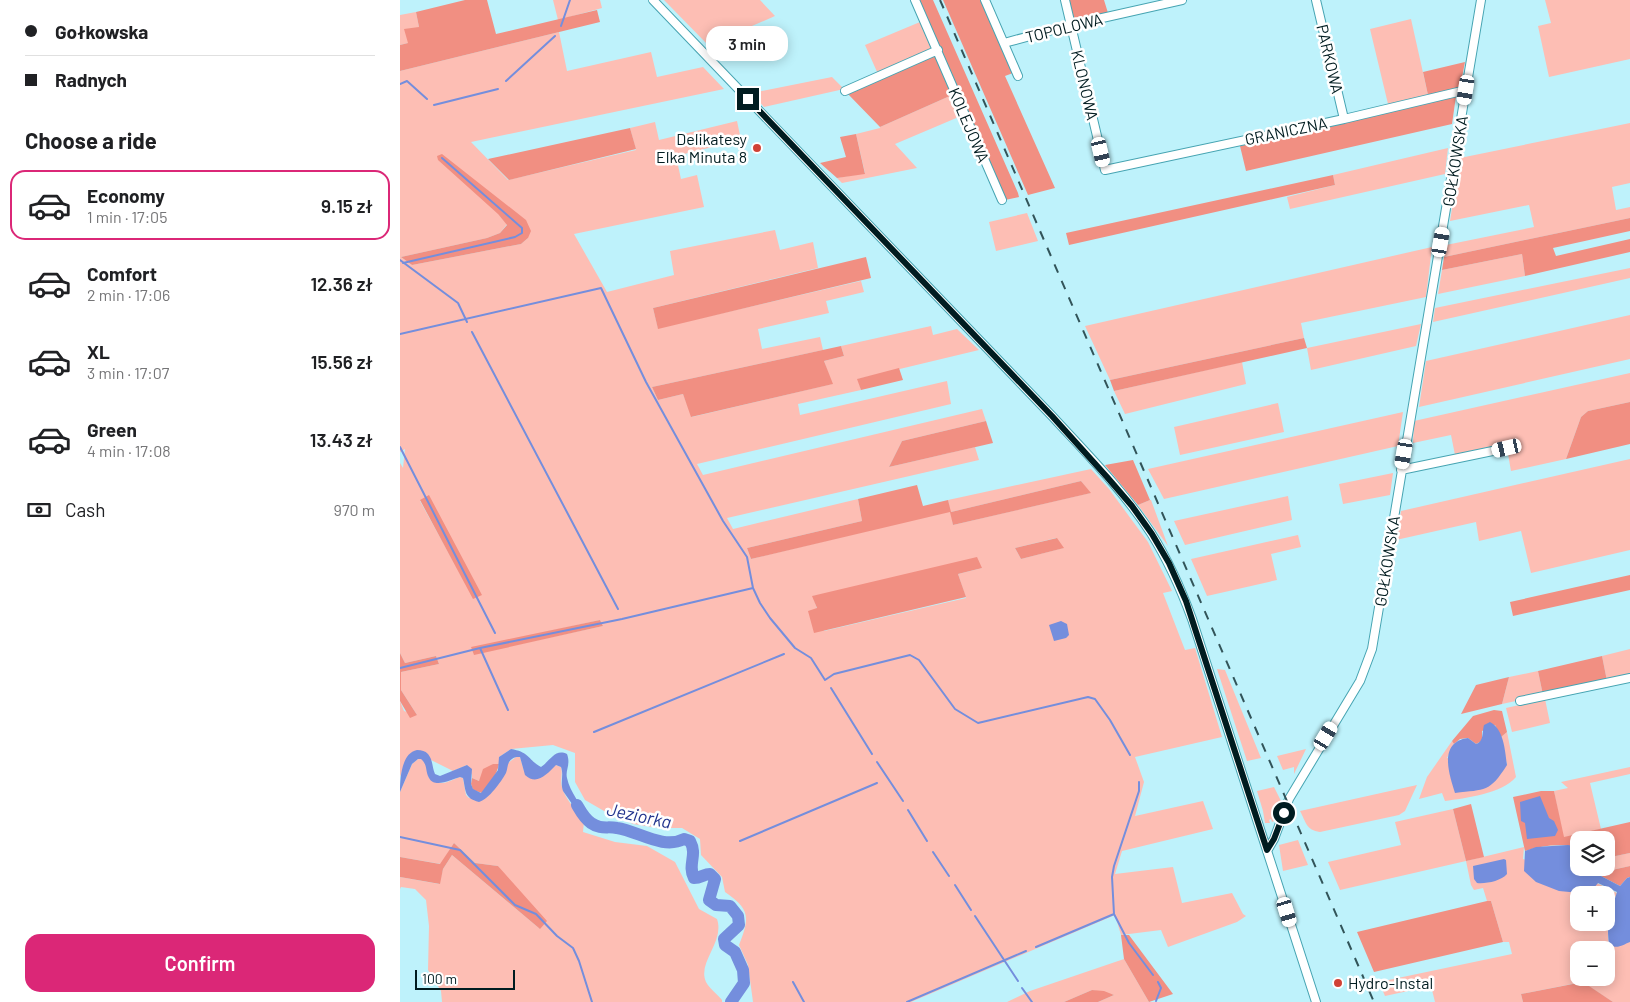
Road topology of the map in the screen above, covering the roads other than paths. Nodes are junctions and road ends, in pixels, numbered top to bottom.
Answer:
1 (653, 0) edge
2 (915, 0) edge
3 (985, 0) edge
4 (1065, 0) edge
5 (1182, 0) edge
6 (1316, 0) edge
7 (1481, 0) edge
8 (1071, 25) junction
9 (1004, 43) junction
10 (938, 50) junction
11 (1018, 76) dead end
12 (1466, 90) junction
13 (845, 91) dead end
14 (1344, 119) junction
15 (1105, 170) joint
16 (1002, 200) dead end
17 (1507, 448) dead end
18 (1401, 470) junction
19 (1630, 678) edge
20 (1520, 702) dead end
21 (1267, 850) junction
22 (1316, 1002) edge

1 - 21 street
2 - 10 street, KOLEJOWA
3 - 9 street
4 - 8 street, KLONOWA
5 - 8 street, TOPOLOWA
6 - 14 street, PARKOWA
7 - 12 street, GOŁKOWSKA
8 - 9 street, TOPOLOWA
8 - 15 street, KLONOWA
9 - 11 street
10 - 13 street
10 - 16 street, KOLEJOWA
12 - 14 street, GRANICZNA
12 - 18 street, GOŁKOWSKA
14 - 15 street, GRANICZNA
17 - 18 street
18 - 21 street, GOŁKOWSKA
19 - 20 street
21 - 22 street

